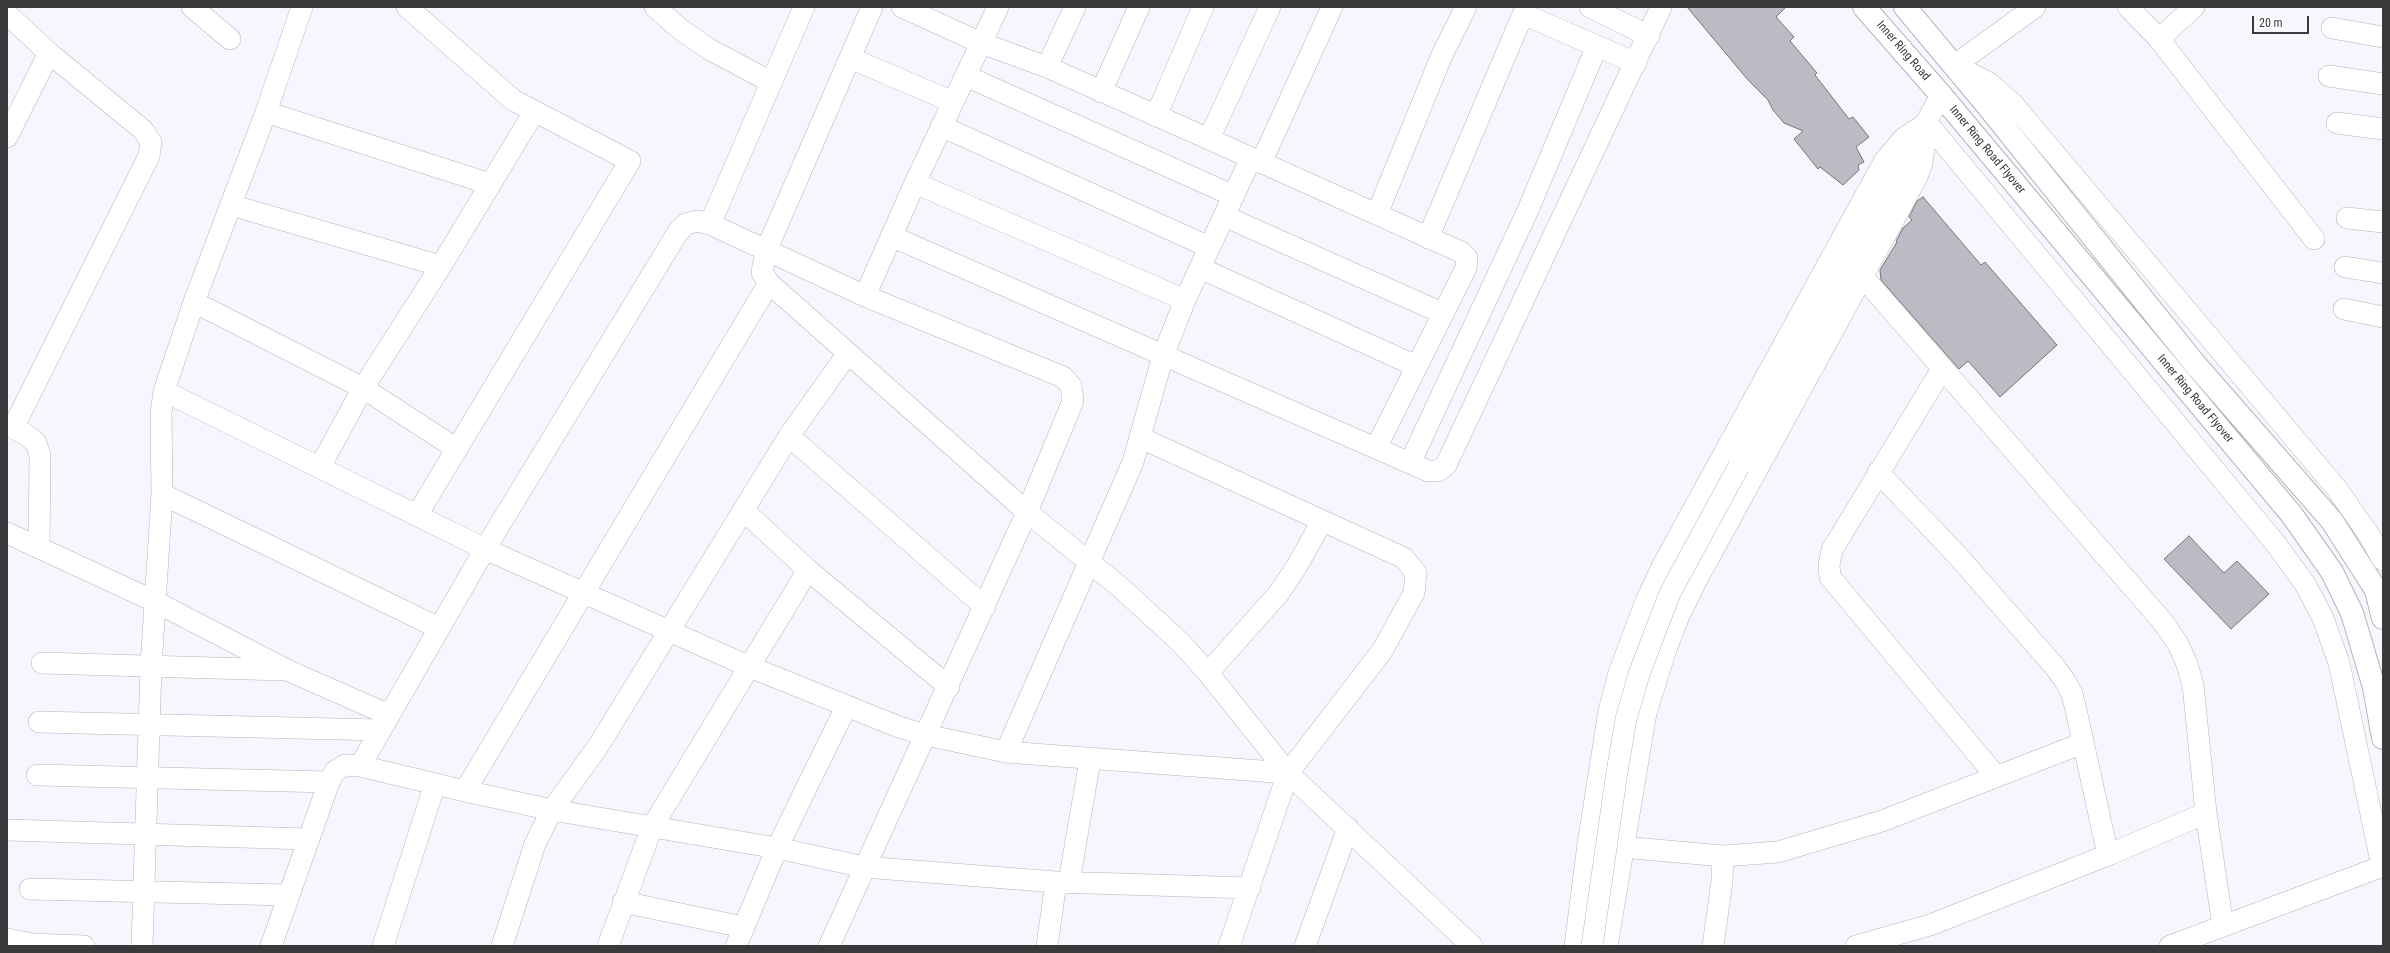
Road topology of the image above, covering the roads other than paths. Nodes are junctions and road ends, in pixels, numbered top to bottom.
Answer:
1 (192, 7) edge
2 (302, 7) edge
3 (407, 7) edge
4 (655, 7) edge
5 (804, 7) edge
6 (872, 7) edge
7 (902, 7) edge
8 (998, 7) edge
9 (1075, 7) edge
10 (1139, 7) edge
11 (1203, 7) edge
12 (1270, 7) edge
13 (1332, 7) edge
14 (1466, 7) edge
15 (1590, 7) edge
16 (1661, 7) edge
17 (1864, 7) edge
18 (1905, 7) edge
19 (2035, 7) edge
20 (2128, 7) edge
21 (2194, 7) edge
22 (7, 14) edge
23 (2332, 28) dead end
24 (1649, 36) junction
25 (2383, 36) edge
26 (230, 39) dead end
27 (2159, 39) junction
28 (982, 43) junction
29 (1597, 46) junction
30 (49, 53) junction
31 (850, 58) junction
32 (1636, 63) junction
33 (1955, 65) junction
34 (1047, 68) junction
35 (966, 76) junction
36 (2328, 76) dead end
37 (771, 82) junction
38 (2383, 84) edge
39 (1101, 92) junction
40 (1941, 95) junction
41 (953, 102) junction
42 (266, 112) junction
43 (534, 112) junction
44 (1156, 116) junction
45 (1927, 123) junction
46 (2337, 123) dead end
47 (941, 126) junction
48 (2383, 129) edge
49 (7, 137) edge
50 (1208, 139) junction
51 (1256, 161) junction
52 (915, 183) junction
53 (490, 184) junction
54 (1234, 196) junction
55 (231, 205) junction
56 (1377, 214) junction
57 (1224, 216) junction
58 (2347, 218) dead end
59 (2383, 222) edge
60 (710, 224) junction
61 (891, 236) junction
62 (1428, 238) junction
63 (2314, 239) dead end
64 (1209, 247) junction
65 (766, 251) junction
66 (441, 266) junction
67 (2345, 267) dead end
68 (1200, 268) junction
69 (2383, 273) edge
70 (1863, 277) junction
71 (769, 283) junction
72 (865, 296) junction
73 (1185, 300) junction
74 (194, 302) junction
75 (2344, 309) dead end
76 (1442, 314) junction
77 (2383, 317) edge
78 (848, 353) junction
79 (1163, 356) junction
80 (1416, 366) junction
81 (1942, 369) junction
82 (363, 388) junction
83 (164, 391) junction
84 (10, 426) edge
85 (788, 436) junction
86 (1141, 438) junction
87 (1376, 448) junction
88 (456, 449) junction
89 (1410, 463) junction
90 (320, 467) junction
91 (1878, 472) junction
92 (162, 494) junction
93 (743, 510) junction
94 (1027, 512) junction
95 (417, 515) junction
96 (1322, 521) junction
97 (7, 533) edge
98 (39, 548) junction
99 (485, 549) junction
100 (2383, 560) edge
101 (1090, 564) junction
102 (808, 570) junction
103 (584, 594) junction
104 (154, 601) junction
105 (985, 607) junction
106 (2383, 618) edge
107 (439, 628) junction
108 (667, 631) junction
109 (42, 663) dead end
110 (151, 667) junction
111 (750, 667) junction
112 (287, 670) junction
113 (1208, 673) junction
114 (949, 687) junction
115 (846, 707) junction
116 (38, 722) dead end
117 (385, 723) junction
118 (149, 725) junction
119 (926, 735) junction
120 (2383, 738) edge
121 (2083, 743) junction
122 (1006, 752) junction
123 (1090, 760) junction
124 (360, 766) junction
125 (1288, 773) junction
126 (37, 775) dead end
127 (1995, 775) junction
128 (147, 779) junction
129 (329, 782) junction
130 (435, 784) junction
131 (464, 791) junction
132 (552, 810) junction
133 (2206, 813) junction
134 (652, 827) junction
135 (1348, 828) junction
136 (7, 830) edge
137 (146, 836) junction
138 (308, 839) junction
139 (1588, 844) junction
140 (777, 848) junction
141 (1624, 848) junction
142 (2108, 855) junction
143 (1722, 856) junction
144 (2382, 866) edge
145 (864, 867) junction
146 (1062, 882) junction
147 (1250, 888) junction
148 (30, 889) dead end
149 (145, 892) junction
150 (288, 895) junction
151 (623, 902) junction
152 (2223, 926) junction
153 (739, 937) edge
154 (7, 939) edge
155 (84, 946) edge
156 (142, 946) edge
157 (271, 946) edge
158 (383, 946) edge
159 (502, 946) edge
160 (608, 946) edge
161 (829, 946) edge
162 (1047, 946) edge
163 (1229, 946) edge
164 (1305, 946) edge
165 (1472, 946) edge
166 (1575, 946) edge
167 (1592, 946) edge
168 (1607, 946) edge
169 (1713, 946) edge
170 (1856, 946) edge
171 (2170, 946) edge

1 - 26 street
2 - 42 street
3 - 43 street
4 - 37 street
5 - 37 street
6 - 31 street
7 - 28 street
8 - 28 street
9 - 34 street
10 - 39 street
11 - 44 street
12 - 50 street
13 - 51 street
14 - 56 street
15 - 24 street
16 - 24 street
17 - 40 highway, Inner Ring Road
18 - 33 highway
19 - 33 street
20 - 27 street
21 - 27 street
22 - 30 street
23 - 25 street
24 - 32 street
27 - 63 street
28 - 34 street
28 - 35 street
29 - 32 street
29 - 62 street
29 - 89 street
30 - 49 street
30 - 84 street
31 - 41 street
31 - 65 street
32 - 89 street
33 - 100 street
33 - 106 highway, Inner Ring Road Flyover
34 - 39 street
35 - 41 street
35 - 54 street
36 - 38 street
37 - 60 street
39 - 44 street
40 - 45 street
40 - 120 highway, Inner Ring Road Flyover
41 - 47 street
42 - 53 street
42 - 55 street
43 - 53 street
43 - 88 street
44 - 50 street
45 - 70 street
45 - 139 street
45 - 144 street
45 - 167 street, bridge
46 - 48 street
47 - 52 street
47 - 64 street
50 - 51 street
51 - 54 street
51 - 56 street
52 - 61 street
52 - 73 street
53 - 66 street
54 - 57 street
55 - 66 street
55 - 74 street
56 - 62 street
57 - 64 street
57 - 76 street
58 - 59 street
60 - 65 street
60 - 99 street
61 - 72 street
61 - 79 street
62 - 76 street
64 - 68 street
65 - 71 street
65 - 72 street
66 - 82 street
67 - 69 street
68 - 73 street
68 - 80 street
70 - 81 street
70 - 141 street
71 - 78 street
71 - 103 street
72 - 94 street
73 - 79 street
74 - 82 street
74 - 83 street
75 - 77 street
76 - 80 street
78 - 85 street
78 - 94 street
79 - 86 street
79 - 87 street
80 - 87 street
81 - 91 street
81 - 133 street
82 - 88 street
82 - 90 street
83 - 90 street
83 - 92 street
84 - 98 street
85 - 93 street
85 - 105 street
86 - 96 street
86 - 101 street
87 - 89 street
88 - 95 street
90 - 95 street
91 - 121 street
91 - 127 street
92 - 104 street
92 - 107 street
93 - 102 street
93 - 108 street
94 - 101 street
94 - 105 street
95 - 99 street
96 - 113 street
96 - 125 street
97 - 98 street
98 - 104 street
99 - 103 street
99 - 107 street
101 - 113 street
101 - 122 street
102 - 111 street
102 - 114 street
103 - 108 street
103 - 131 street
104 - 110 street
104 - 112 street
105 - 114 street
107 - 117 street
108 - 111 street
108 - 132 street
109 - 110 street
110 - 112 street
110 - 118 street
111 - 115 street
111 - 134 street
112 - 117 street
113 - 125 street
114 - 119 street
115 - 119 street
115 - 140 street
116 - 118 street
117 - 118 street
117 - 124 street
118 - 128 street
119 - 122 street
119 - 145 street
121 - 127 street
121 - 142 street
122 - 123 street
123 - 125 street
123 - 146 street
124 - 129 street
124 - 130 street
125 - 135 street
125 - 147 street
126 - 128 street
127 - 143 street
128 - 129 street
128 - 137 street
129 - 138 street
130 - 131 street
130 - 158 street
131 - 132 street
132 - 134 street
132 - 159 street
133 - 142 street
133 - 152 street
134 - 140 street
134 - 151 street
135 - 164 street
135 - 165 street
136 - 137 street
137 - 138 street
137 - 149 street
138 - 150 street
139 - 141 street
139 - 166 street
140 - 145 street
140 - 153 street
141 - 143 street
141 - 168 street
142 - 170 street
143 - 169 street
144 - 152 street
145 - 146 street
145 - 161 street
146 - 147 street
146 - 162 street
147 - 163 street
148 - 149 street
149 - 150 street
149 - 156 street
150 - 157 street
151 - 153 street
151 - 160 street
152 - 171 street
154 - 155 street

